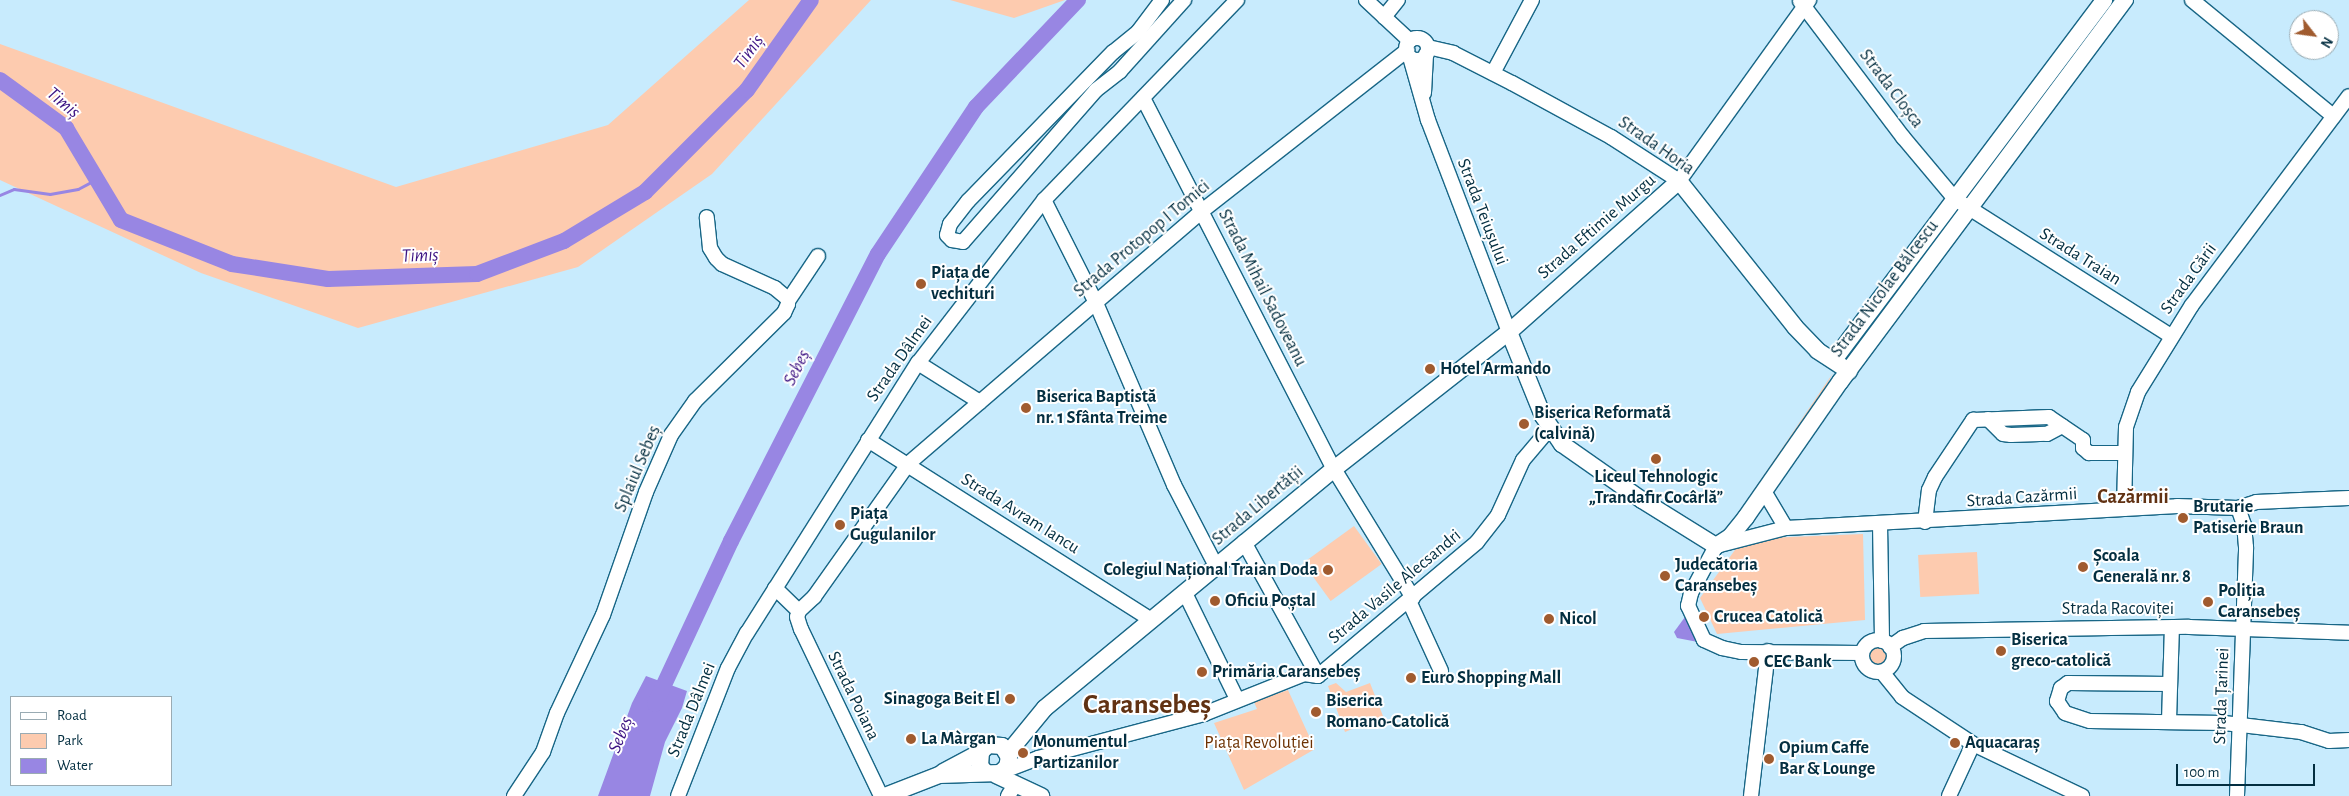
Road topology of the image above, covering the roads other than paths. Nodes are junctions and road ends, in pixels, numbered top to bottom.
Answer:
1 (1162, 0) edge
2 (1184, 0) edge
3 (1236, 0) edge
4 (1366, 0) edge
5 (1398, 0) edge
6 (1532, 0) edge
7 (2104, 0) edge
8 (2125, 0) edge
9 (2192, 0) edge
10 (1804, 2) edge
11 (1384, 17) junction
12 (1409, 49) junction
13 (1427, 51) junction
14 (1493, 73) junction
15 (2349, 96) edge
16 (1143, 98) junction
17 (1423, 104) junction
18 (2333, 116) junction
19 (1679, 181) junction
20 (1955, 199) junction
21 (1044, 200) junction
22 (1969, 210) junction
23 (1202, 212) junction
24 (707, 217) dead end
25 (818, 256) dead end
26 (788, 301) junction
27 (1096, 303) junction
28 (1509, 332) junction
29 (2171, 336) junction
30 (1834, 360) junction
31 (918, 363) junction
32 (1849, 371) junction
33 (980, 402) junction
34 (1550, 428) junction
35 (868, 440) junction
36 (2124, 452) junction
37 (908, 464) junction
38 (1334, 469) junction
39 (1764, 491) junction
40 (2349, 498) edge
41 (2238, 508) junction
42 (2124, 509) junction
43 (1926, 522) junction
44 (1880, 524) junction
45 (1786, 528) junction
46 (1244, 542) junction
47 (1716, 546) junction
48 (1216, 566) junction
49 (775, 588) junction
50 (1185, 593) junction
51 (1411, 599) junction
52 (799, 611) junction
53 (1152, 620) junction
54 (2172, 628) junction
55 (2244, 629) junction
56 (2349, 633) edge
57 (1704, 640) joint
58 (1886, 644) junction
59 (1768, 652) junction
60 (1862, 652) junction
61 (1441, 671) dead end
62 (1882, 672) junction
63 (1318, 676) junction
64 (2170, 684) junction
65 (1237, 699) junction
66 (1036, 716) junction
67 (2169, 721) junction
68 (2240, 724) junction
69 (2349, 740) edge
70 (1973, 744) junction
71 (986, 748) junction
72 (1010, 761) junction
73 (991, 774) junction
74 (939, 775) junction
75 (1015, 790) edge
76 (514, 796) edge
77 (678, 796) edge
78 (883, 796) edge
79 (1040, 796) edge
80 (1751, 796) edge
81 (1949, 796) edge
82 (2082, 796) edge
83 (2237, 796) edge

1 - 2 street
3 - 16 street, Strada Dâlmei
4 - 11 street
5 - 11 street
6 - 14 street
7 - 20 main road, Strada Nicolae Bălcescu
8 - 22 main road, Strada Nicolae Bălcescu
9 - 18 street
10 - 19 street, Strada Eftimie Murgu
10 - 20 street, Strada Cloșca
11 - 12 street
12 - 13 street
12 - 13 street, Strada Horia
12 - 17 street, Strada Teiușului
12 - 23 street, Strada Protopop I Tomici
13 - 14 street, Strada Horia
13 - 17 street, Strada Teiușului
14 - 19 street, Strada Horia
15 - 18 street, Strada Gării
16 - 21 street, Strada Dâlmei
16 - 23 street, Strada Mihail Sadoveanu
17 - 28 street, Strada Teiușului
18 - 29 street, Strada Gării
19 - 28 main road, Strada Eftimie Murgu
19 - 30 main road, Strada Horia
20 - 22 street, Strada Cloșca
20 - 30 main road, Strada Nicolae Bălcescu
21 - 27 street
21 - 31 street, Strada Dâlmei
22 - 29 street, Strada Traian
22 - 32 main road, Strada Nicolae Bălcescu
23 - 27 street, Strada Protopop I Tomici
23 - 38 street, Strada Mihail Sadoveanu
24 - 26 street
25 - 26 street, Splaiul Sebeș
26 - 76 street, Splaiul Sebeș
27 - 33 street, Strada Protopop I Tomici
27 - 48 street
28 - 34 main road
28 - 38 main road, Strada Libertății
29 - 36 street, Strada Gării
30 - 32 main road, Strada Horia
31 - 33 street
31 - 35 street, Strada Dâlmei
32 - 39 main road, Strada Nicolae Bălcescu
33 - 37 street, Strada Protopop I Tomici
34 - 47 main road
34 - 51 street, Strada Vasile Alecsandri
35 - 37 street, Strada Avram Iancu
35 - 49 street, Strada Dâlmei
36 - 42 street, Strada Gării
36 - 43 street
37 - 52 street, Strada Protopop I Tomici
37 - 53 street, Strada Avram Iancu
38 - 46 main road, Strada Libertății
38 - 51 street, Strada Mihail Sadoveanu
39 - 45 street
39 - 47 main road, Strada Nicolae Bălcescu
40 - 41 street, Strada Cazărmii
41 - 42 street, Strada Cazărmii
41 - 55 street, Strada Țarinei
42 - 43 street, Strada Cazărmii
43 - 44 street, Strada Cazărmii
44 - 45 street, Strada Cazărmii
44 - 58 street
45 - 47 street, Strada Cazărmii
46 - 48 main road, Strada Libertății
46 - 63 street
47 - 57 street, Strada Nicolae Bălcescu
48 - 50 main road, Strada Libertății
49 - 52 street
49 - 77 street, Strada Dâlmei
50 - 53 main road, Strada Libertății
50 - 65 street
51 - 61 street, Strada Mihail Sadoveanu
51 - 63 street, Strada Vasile Alecsandri
52 - 78 street, Strada Poiana
53 - 66 main road, Strada Libertății
54 - 55 street, Strada Racoviței
54 - 58 street, Strada Racoviței
54 - 64 street
55 - 56 street, Strada Racoviței
55 - 68 street, Strada Țarinei
57 - 59 street, Strada Racoviței
58 - 60 street, Strada Racoviței
58 - 62 street
59 - 60 street, Strada Racoviței
59 - 80 street
60 - 62 street
62 - 70 street
63 - 65 street
64 - 67 street
64 - 67 street
65 - 72 street
66 - 71 main road, Strada Libertății
66 - 72 main road, Strada Libertății
67 - 68 street
68 - 69 street
68 - 83 street, Strada Țarinei
70 - 81 street
70 - 82 street
71 - 72 main road
71 - 73 main road
71 - 74 main road, Strada Libertății
72 - 73 main road
72 - 75 main road
73 - 74 main road
73 - 75 main road
74 - 78 main road
75 - 79 main road

